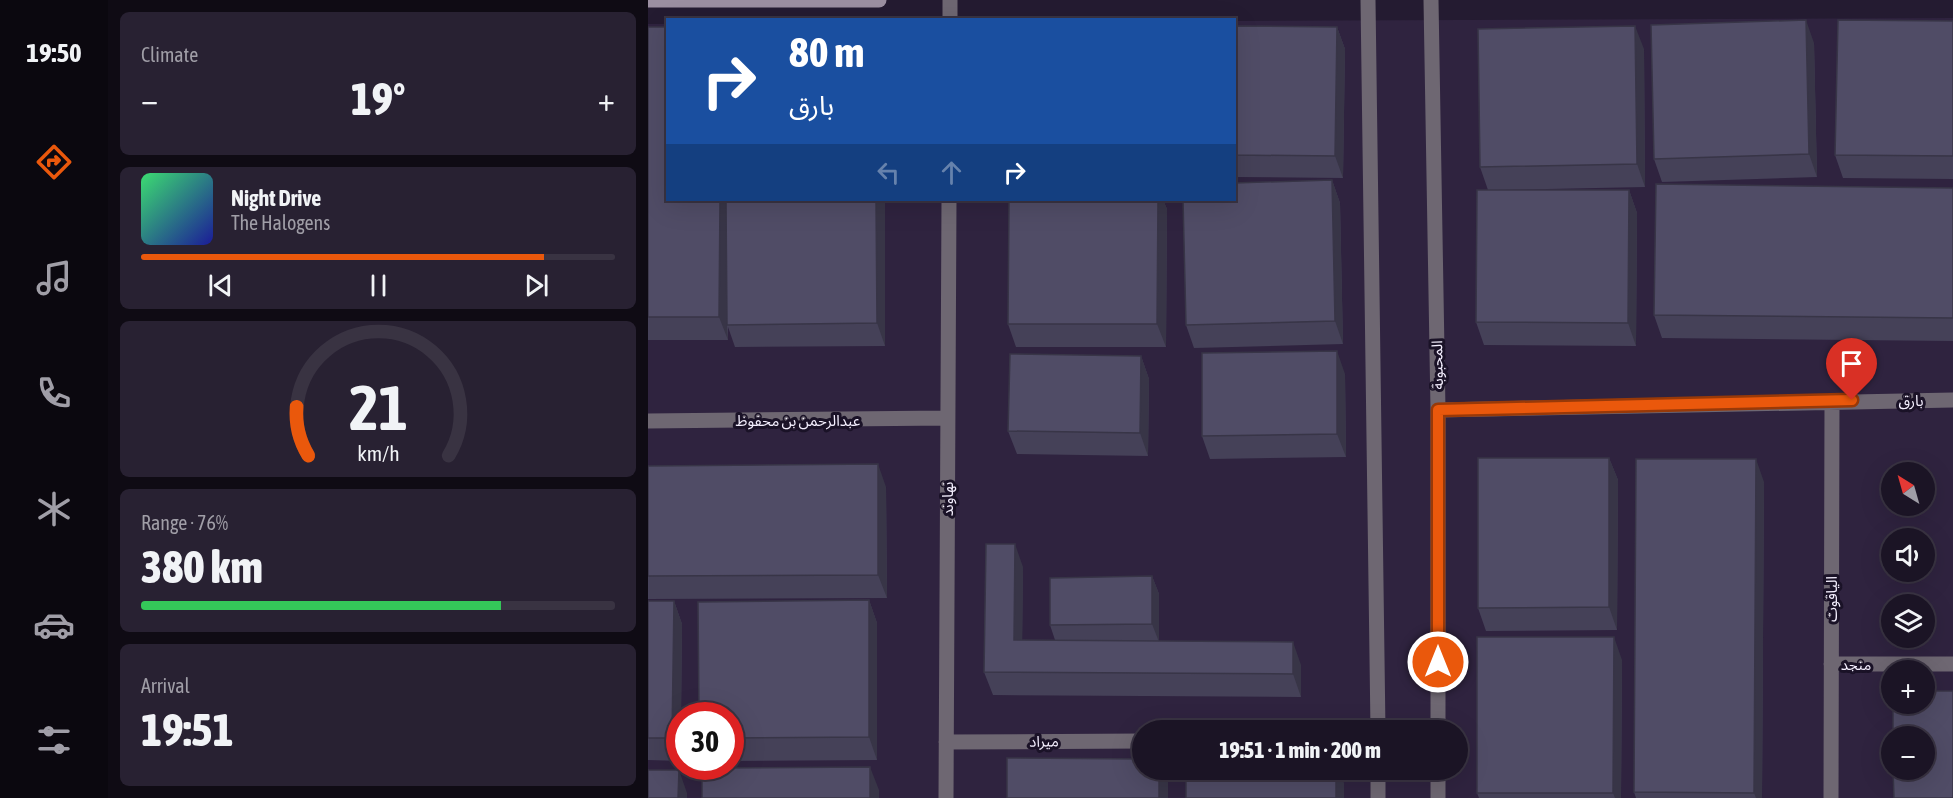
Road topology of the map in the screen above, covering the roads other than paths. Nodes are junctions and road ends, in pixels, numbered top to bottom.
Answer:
1 (648, 0) edge
2 (879, 0) edge
3 (950, 0) edge
4 (1368, 0) edge
5 (1431, 0) edge
6 (950, 18) edge
7 (949, 201) edge
8 (1953, 400) edge
9 (1832, 401) junction
10 (1438, 410) junction
11 (947, 418) junction
12 (648, 421) edge
13 (1831, 664) junction
14 (1953, 664) edge
15 (1378, 720) edge
16 (1438, 720) edge
17 (1132, 741) edge
18 (946, 742) junction
19 (1378, 780) edge
20 (1438, 780) edge
21 (945, 798) edge
22 (1378, 798) edge
23 (1438, 798) edge
24 (1831, 798) edge

1 - 2 street
3 - 6 street
4 - 15 street
5 - 10 street, المحبوبة
7 - 11 street, نهاوند
8 - 9 street, بارق
9 - 10 street, بارق
9 - 13 street, الياقوت
10 - 16 street, المحبوبة
11 - 12 street, عبدالرحمن بن محفوظ
11 - 18 street, نهاوند
13 - 14 street, منجد
13 - 24 street, الياقوت
17 - 18 street, ميراد
18 - 21 street, نهاوند
19 - 22 street
20 - 23 street

